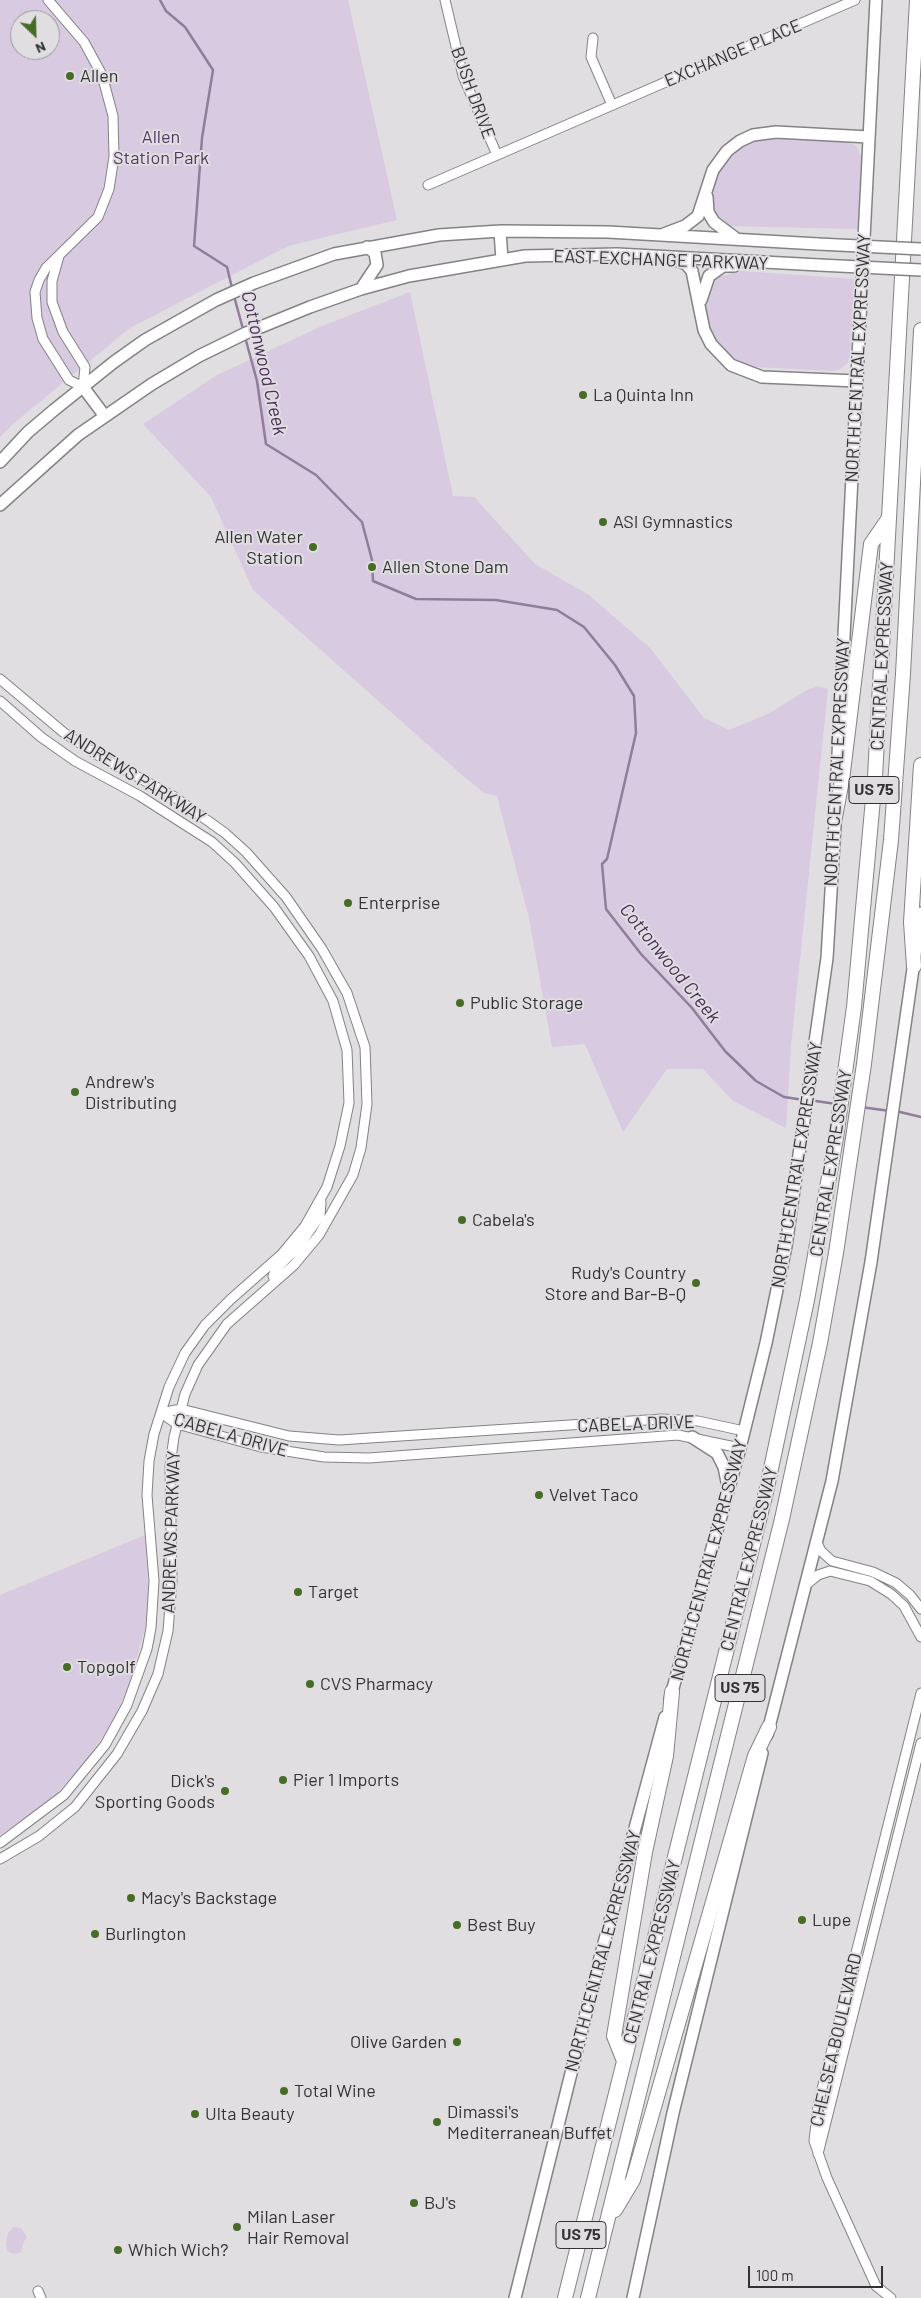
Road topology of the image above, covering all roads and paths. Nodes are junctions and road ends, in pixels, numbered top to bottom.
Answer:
1 (40, 0) edge
2 (444, 0) edge
3 (855, 0) edge
4 (876, 0) edge
5 (917, 0) edge
6 (49, 2) edge
7 (592, 38) dead end
8 (612, 105) junction
9 (869, 137) junction
10 (497, 156) junction
11 (428, 186) dead end
12 (706, 193) junction
13 (500, 231) junction
14 (658, 236) junction
15 (736, 239) junction
16 (367, 247) junction
17 (921, 249) edge
18 (59, 256) junction
19 (656, 256) junction
20 (502, 260) junction
21 (750, 262) junction
22 (921, 270) edge
23 (361, 289) junction
24 (699, 307) junction
25 (921, 330) edge
26 (857, 381) junction
27 (83, 387) junction
28 (104, 415) junction
29 (915, 459) junction
30 (0, 462) edge
31 (921, 492) edge
32 (0, 505) edge
33 (889, 517) junction
34 (0, 679) edge
35 (0, 701) edge
36 (52, 724) junction
37 (41, 736) junction
38 (921, 765) edge
39 (149, 782) junction
40 (140, 796) junction
41 (835, 816) junction
42 (286, 897) junction
43 (274, 907) junction
44 (921, 913) edge
45 (921, 954) edge
46 (914, 966) junction
47 (349, 1103) junction
48 (368, 1104) junction
49 (321, 1200) junction
50 (274, 1281) junction
51 (181, 1409) junction
52 (160, 1413) junction
53 (178, 1424) junction
54 (744, 1431) junction
55 (692, 1438) junction
56 (740, 1448) junction
57 (729, 1491) junction
58 (817, 1543) junction
59 (807, 1584) junction
60 (921, 1609) edge
61 (921, 1637) edge
62 (672, 1692) junction
63 (921, 1693) edge
64 (768, 1727) junction
65 (921, 1743) edge
66 (105, 1746) junction
67 (118, 1754) junction
68 (0, 1842) edge
69 (0, 1859) edge
70 (624, 2061) junction
71 (818, 2154) junction
72 (606, 2226) junction
73 (876, 2286) junction
74 (515, 2298) edge
75 (565, 2298) edge
76 (588, 2298) edge
77 (633, 2298) edge
78 (876, 2298) edge
79 (891, 2298) edge

1 - 6 street
2 - 10 street, BUSH DRIVE
3 - 8 street, EXCHANGE PLACE
4 - 9 main road, NORTH CENTRAL EXPRESSWAY
5 - 33 highway, CENTRAL EXPRESSWAY / US 75
6 - 18 street
7 - 8 street
8 - 10 street, EXCHANGE PLACE
9 - 12 main road
9 - 26 main road, NORTH CENTRAL EXPRESSWAY
10 - 11 street, EXCHANGE PLACE
12 - 14 main road
12 - 15 main road
13 - 14 main road, EAST EXCHANGE PARKWAY
13 - 16 main road, EAST EXCHANGE PARKWAY
13 - 20 main road
14 - 15 main road, EAST EXCHANGE PARKWAY
15 - 17 main road, EAST EXCHANGE PARKWAY, bridge
16 - 23 main road
16 - 27 main road, EAST EXCHANGE PARKWAY
18 - 27 street
18 - 27 street
19 - 20 main road, EAST EXCHANGE PARKWAY
19 - 21 main road, EAST EXCHANGE PARKWAY
19 - 24 main road
20 - 23 main road, EAST EXCHANGE PARKWAY
21 - 22 main road, EAST EXCHANGE PARKWAY, bridge
21 - 24 main road
23 - 28 main road, EAST EXCHANGE PARKWAY
24 - 26 main road
25 - 29 highway, CENTRAL EXPRESSWAY / US 75
26 - 41 main road, NORTH CENTRAL EXPRESSWAY
27 - 28 main road
27 - 30 main road, EAST EXCHANGE PARKWAY
28 - 32 main road, EAST EXCHANGE PARKWAY
29 - 31 highway
29 - 72 highway, CENTRAL EXPRESSWAY / US 75
33 - 41 highway
33 - 70 highway, CENTRAL EXPRESSWAY / US 75
34 - 36 street, ANDREWS PARKWAY
35 - 37 street, ANDREWS PARKWAY
36 - 37 street
36 - 39 street, ANDREWS PARKWAY
37 - 40 street, ANDREWS PARKWAY
38 - 46 highway
39 - 40 street
39 - 42 street, ANDREWS PARKWAY
40 - 43 street, ANDREWS PARKWAY
41 - 54 main road, NORTH CENTRAL EXPRESSWAY
42 - 43 street
42 - 48 street, ANDREWS PARKWAY
43 - 47 street, ANDREWS PARKWAY
44 - 46 main road
45 - 46 street
46 - 58 main road
47 - 48 street
47 - 49 street, ANDREWS PARKWAY
48 - 50 street, ANDREWS PARKWAY
49 - 50 street
49 - 52 street, ANDREWS PARKWAY
50 - 51 street, ANDREWS PARKWAY
51 - 52 street, CABELA DRIVE
51 - 53 street, ANDREWS PARKWAY
51 - 54 street, CABELA DRIVE
52 - 53 street, CABELA DRIVE
52 - 66 street, ANDREWS PARKWAY
53 - 55 street, CABELA DRIVE
53 - 67 street, ANDREWS PARKWAY
54 - 56 main road, NORTH CENTRAL EXPRESSWAY
55 - 56 street, CABELA DRIVE
55 - 57 main road
56 - 57 main road, NORTH CENTRAL EXPRESSWAY
57 - 62 main road, NORTH CENTRAL EXPRESSWAY
58 - 59 main road
58 - 60 street
59 - 61 street
59 - 64 main road
62 - 70 highway
62 - 74 main road, NORTH CENTRAL EXPRESSWAY
63 - 71 street, CHELSEA BOULEVARD
64 - 72 highway
64 - 77 main road
65 - 71 street, CHELSEA BOULEVARD
66 - 67 street
66 - 68 street, ANDREWS PARKWAY
67 - 69 street, ANDREWS PARKWAY
70 - 75 highway, CENTRAL EXPRESSWAY / US 75
71 - 73 street, CHELSEA BOULEVARD
72 - 76 highway, CENTRAL EXPRESSWAY / US 75
73 - 78 street, CHELSEA BOULEVARD
73 - 79 street, CHELSEA BOULEVARD

